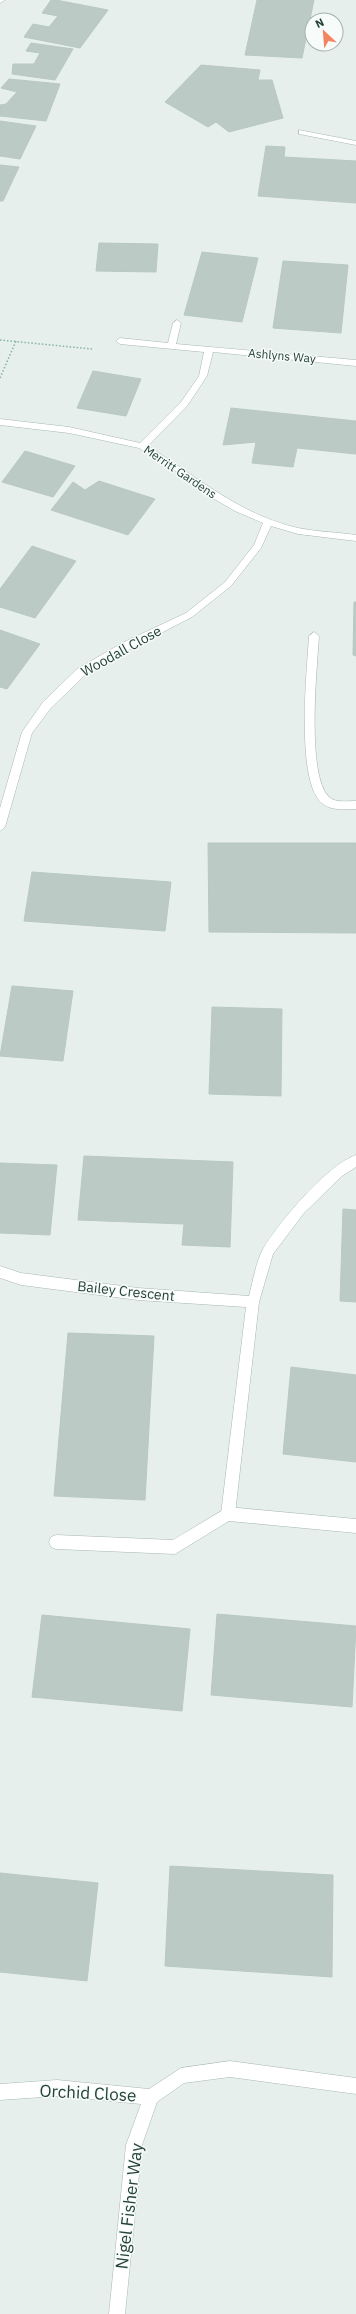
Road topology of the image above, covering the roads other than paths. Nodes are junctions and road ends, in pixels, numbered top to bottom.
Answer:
1 (302, 132) dead end
2 (356, 143) edge
3 (178, 323) dead end
4 (120, 341) road end
5 (172, 344) junction
6 (209, 350) junction
7 (356, 363) edge
8 (0, 422) edge
9 (142, 446) junction
10 (268, 522) junction
11 (356, 538) edge
12 (314, 636) dead end
13 (356, 805) edge
14 (0, 827) edge
15 (356, 1160) edge
16 (0, 1272) edge
17 (253, 1302) junction
18 (228, 1514) junction
19 (356, 1526) edge
20 (56, 1542) dead end
21 (356, 2086) edge
22 (0, 2092) edge
23 (151, 2097) junction
24 (117, 2314) edge

1 - 2 street
3 - 5 street
4 - 5 street, Ashlyns Way
5 - 6 street, Ashlyns Way
6 - 7 street, Ashlyns Way
6 - 9 street
8 - 9 street, Merritt Gardens
9 - 10 street, Merritt Gardens
10 - 11 street, Merritt Gardens
10 - 14 street, Woodall Close
12 - 13 street
15 - 17 street
16 - 17 street, Bailey Crescent
17 - 18 street
18 - 19 street
18 - 20 street
21 - 23 street
22 - 23 street, Orchid Close
23 - 24 street, Nigel Fisher Way

